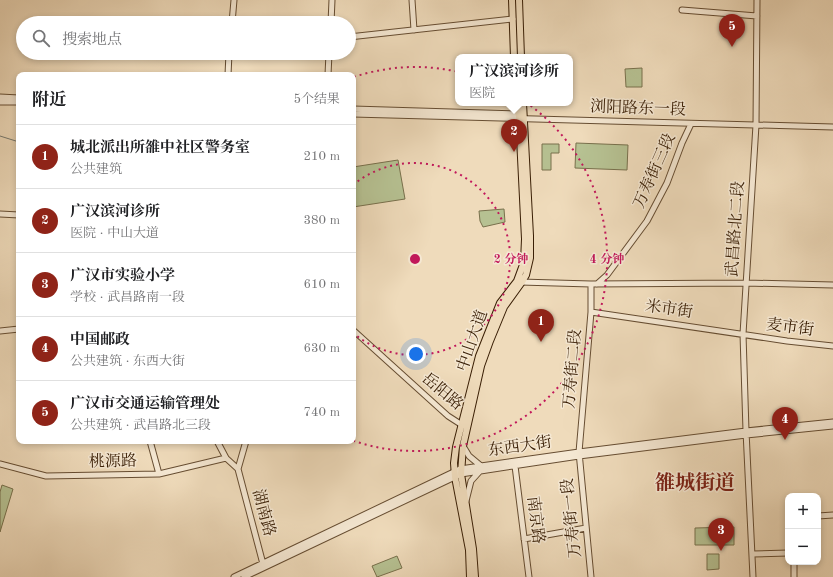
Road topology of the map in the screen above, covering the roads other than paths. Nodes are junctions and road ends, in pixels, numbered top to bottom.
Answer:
1 (234, 0) edge
2 (332, 0) edge
3 (412, 0) edge
4 (512, 0) edge
5 (519, 0) edge
6 (757, 0) edge
7 (682, 10) dead end
8 (233, 16) edge
9 (331, 16) edge
10 (757, 16) junction
11 (513, 19) junction
12 (414, 30) junction
13 (356, 36) edge
14 (514, 54) edge
15 (521, 54) edge
16 (229, 60) edge
17 (329, 60) edge
18 (228, 72) edge
19 (328, 72) edge
20 (0, 97) edge
21 (16, 98) edge
22 (0, 102) edge
23 (16, 102) edge
24 (518, 106) edge
25 (523, 106) edge
26 (356, 109) edge
27 (356, 114) edge
28 (521, 116) junction
29 (691, 124) junction
30 (756, 125) junction
31 (833, 127) edge
32 (0, 214) edge
33 (16, 215) edge
34 (520, 282) junction
35 (746, 283) junction
36 (594, 284) junction
37 (833, 285) edge
38 (591, 312) junction
39 (16, 329) edge
40 (0, 331) edge
41 (356, 333) edge
42 (743, 334) junction
43 (833, 346) edge
44 (833, 422) edge
45 (462, 425) junction
46 (833, 426) edge
47 (746, 433) junction
48 (151, 444) edge
49 (219, 444) edge
50 (245, 444) edge
51 (463, 446) junction
52 (579, 454) junction
53 (226, 458) junction
54 (0, 464) edge
55 (515, 466) junction
56 (238, 469) junction
57 (481, 469) junction
58 (458, 473) junction
59 (160, 474) junction
60 (465, 502) junction
61 (833, 515) edge
62 (821, 516) edge
63 (586, 528) junction
64 (524, 539) junction
65 (785, 553) edge
66 (753, 554) junction
67 (262, 564) junction
68 (794, 565) edge
69 (234, 577) edge
70 (244, 577) edge
71 (470, 577) edge
72 (475, 577) edge
73 (529, 577) edge
74 (591, 577) edge
75 (753, 577) edge
76 (794, 577) edge

1 - 8 street
2 - 9 street
3 - 12 street
4 - 11 main road
5 - 15 main road
6 - 10 street, 武昌路北二段
7 - 10 street
10 - 30 street, 武昌路北二段
11 - 12 street
11 - 14 main road
12 - 13 street
16 - 18 street
17 - 19 street
20 - 21 street
22 - 23 street
24 - 28 main road
25 - 28 main road
26 - 28 street
27 - 28 street
28 - 29 street, 浏阳路东一段
28 - 34 main road, 中山大道
29 - 30 street, 浏阳路东一段
29 - 36 street, 万寿街三段
30 - 31 street, 浏阳路东一段
30 - 35 street, 武昌路北二段
32 - 33 street
34 - 36 street
34 - 45 main road, 中山大道
34 - 51 main road, 中山大道
35 - 36 street
35 - 37 street
35 - 42 street, 武昌路北二段
36 - 38 street, 万寿街二段
38 - 42 street, 米市街
38 - 52 street, 万寿街二段
39 - 40 street
41 - 45 street, 岳阳路
42 - 43 street, 麦市街
42 - 47 street, 武昌路北二段
44 - 47 street, 东西大街
45 - 58 main road, 中山大道
46 - 47 street, 东西大街
47 - 52 street, 东西大街
47 - 66 street, 武昌路北二段
48 - 59 street
49 - 53 street
50 - 56 street
51 - 57 street
51 - 58 main road, 中山大道
52 - 55 street, 东西大街
52 - 57 street, 东西大街
52 - 63 street, 万寿街一段
53 - 56 street
53 - 59 street, 桃源路
54 - 59 street, 桃源路
55 - 57 street, 东西大街
55 - 64 street, 南京路
56 - 67 street, 湖南路
57 - 58 street, 东西大街
57 - 60 street
58 - 60 main road, 中山大道
58 - 67 street, 东西大街
58 - 70 street, 东西大街
58 - 71 main road, 中山大道
60 - 72 main road, 中山大道
61 - 62 street
63 - 64 street
63 - 74 street, 万寿街一段
64 - 73 street, 南京路
65 - 66 street
66 - 75 street, 武昌路北二段
67 - 69 street, 东西大街
68 - 76 street

